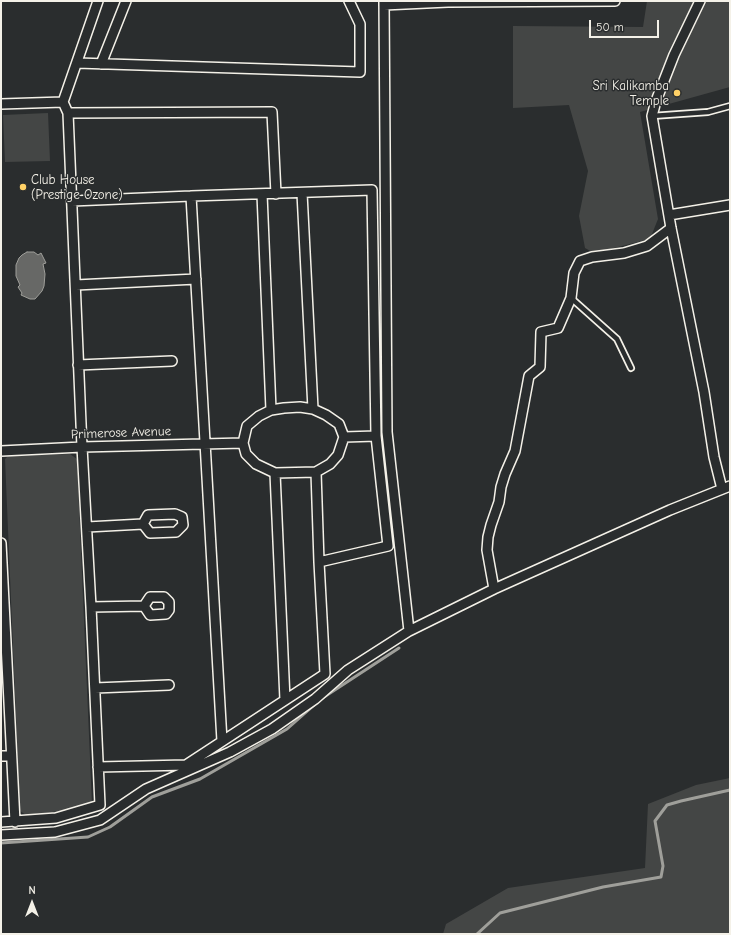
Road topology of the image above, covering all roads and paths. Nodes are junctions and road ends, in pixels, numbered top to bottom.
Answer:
1 (98, 1) edge
2 (126, 1) edge
3 (350, 1) edge
4 (615, 1) edge
5 (700, 1) edge
6 (448, 2) edge
7 (493, 2) edge
8 (384, 3) edge
9 (77, 63) junction
10 (101, 64) junction
11 (63, 102) junction
12 (1, 104) edge
13 (730, 106) edge
14 (68, 113) junction
15 (652, 116) junction
16 (302, 193) junction
17 (262, 194) junction
18 (276, 194) junction
19 (191, 196) junction
20 (72, 201) junction
21 (730, 204) edge
22 (669, 215) junction
23 (671, 228) junction
24 (196, 279) junction
25 (76, 285) junction
26 (571, 298) junction
27 (172, 361) dead end
28 (78, 365) junction
29 (631, 368) dead end
30 (313, 409) junction
31 (271, 410) junction
32 (376, 436) junction
33 (344, 437) junction
34 (243, 442) junction
35 (205, 443) junction
36 (82, 447) junction
37 (1, 451) edge
38 (316, 472) junction
39 (274, 473) junction
40 (726, 488) edge
41 (142, 524) dead end
42 (87, 527) junction
43 (1, 543) edge
44 (319, 562) junction
45 (494, 589) junction
46 (2, 595) edge
47 (144, 606) dead end
48 (91, 607) junction
49 (409, 631) junction
50 (4, 676) edge
51 (169, 685) dead end
52 (95, 688) junction
53 (285, 700) junction
54 (222, 741) junction
55 (1, 756) edge
56 (11, 756) junction
57 (98, 767) junction
58 (1, 822) edge
59 (15, 822) junction
60 (1, 836) edge

1 - 9 street
2 - 10 street
3 - 10 street
4 - 7 street
5 - 15 street
6 - 7 street
6 - 8 street
8 - 49 street
9 - 10 street
9 - 11 street
11 - 12 street
11 - 14 street
13 - 15 lane
14 - 18 street
14 - 20 street
15 - 22 street
16 - 18 street
16 - 30 street
16 - 32 street
17 - 18 street
17 - 19 street
17 - 31 street
19 - 20 street
19 - 24 street
20 - 25 street
21 - 22 street
22 - 23 street
23 - 26 street
23 - 40 street
24 - 25 street
24 - 35 street
25 - 28 street
26 - 29 lane
26 - 45 street
27 - 28 street
28 - 36 street
30 - 31 street
30 - 33 street
31 - 34 street
32 - 33 street
32 - 44 street
33 - 38 street
34 - 35 street, Primerose Avenue
34 - 39 street
35 - 36 street, Primerose Avenue
35 - 54 street
36 - 37 street, Primerose Avenue
36 - 42 street
38 - 39 street
38 - 44 street
39 - 53 street
40 - 45 street
41 - 42 street
42 - 48 street
43 - 46 street
44 - 53 street
45 - 49 street
46 - 50 street
47 - 48 street
48 - 52 street
49 - 60 street
50 - 56 street
51 - 52 street
52 - 57 street
53 - 54 street
54 - 57 street
55 - 56 street
56 - 59 street
57 - 59 street
58 - 59 street

